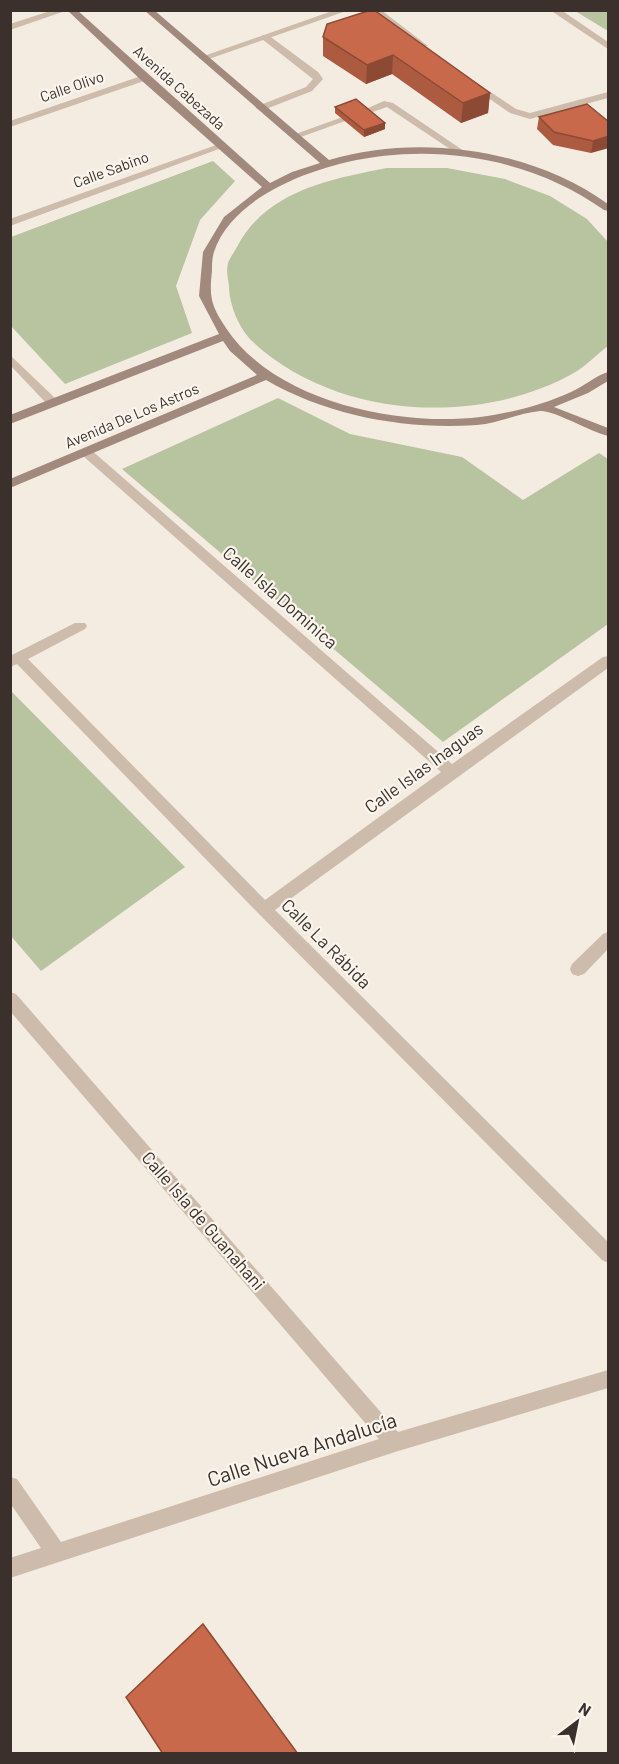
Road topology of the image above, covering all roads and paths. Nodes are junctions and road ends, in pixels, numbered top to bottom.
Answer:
1 (64, 10) edge
2 (71, 10) edge
3 (148, 10) edge
4 (345, 10) edge
5 (375, 10) edge
6 (554, 10) edge
7 (10, 27) edge
8 (265, 37) junction
9 (609, 46) edge
10 (432, 52) edge
11 (203, 58) junction
12 (144, 78) junction
13 (469, 80) edge
14 (609, 95) edge
15 (261, 108) junction
16 (364, 112) edge
17 (343, 120) edge
18 (10, 124) edge
19 (295, 136) junction
20 (222, 146) junction
21 (462, 153) junction
22 (326, 163) junction
23 (267, 186) junction
24 (609, 196) edge
25 (597, 199) junction
26 (609, 208) edge
27 (10, 223) edge
28 (222, 337) junction
29 (10, 358) edge
30 (265, 376) junction
31 (609, 376) edge
32 (52, 402) junction
33 (546, 408) junction
34 (10, 420) edge
35 (609, 432) edge
36 (86, 452) junction
37 (10, 484) edge
38 (80, 626) dead end
39 (15, 660) edge
40 (609, 661) edge
41 (451, 772) junction
42 (264, 909) junction
43 (609, 939) edge
44 (578, 969) dead end
45 (10, 999) edge
46 (609, 1254) edge
47 (609, 1379) edge
48 (395, 1443) junction
49 (10, 1486) edge
50 (56, 1552) junction
51 (10, 1568) edge

1 - 7 street
2 - 12 main road, Avenida Cabezada
3 - 11 main road
4 - 8 street
5 - 10 street
6 - 9 street
8 - 11 street
8 - 15 street
11 - 15 main road
12 - 18 street, Calle Olivo
12 - 20 main road, Avenida Cabezada
13 - 14 street
15 - 19 main road
16 - 21 street
17 - 19 street
19 - 22 main road
20 - 23 main road, Avenida Cabezada
20 - 27 street, Calle Sabino
21 - 22 main road
21 - 25 main road
22 - 23 main road
23 - 28 main road
24 - 25 main road
25 - 26 main road
28 - 30 main road
28 - 32 main road
29 - 32 street
30 - 33 main road
30 - 36 main road, Avenida De Los Astros
31 - 33 main road
32 - 34 main road
33 - 35 main road
36 - 37 main road, Avenida De Los Astros
36 - 41 street, Calle Isla Dominica
38 - 39 street
39 - 42 street, Calle La Rábida
40 - 41 street, Calle Islas Inaguas
41 - 42 street, Calle Islas Inaguas
42 - 46 street, Calle La Rábida
43 - 44 street
45 - 48 street, Calle Isla de Guanahani
47 - 48 street, Calle Nueva Andalucía
48 - 50 street, Calle Nueva Andalucía
49 - 50 street
50 - 51 street, Calle Nueva Andalucía

